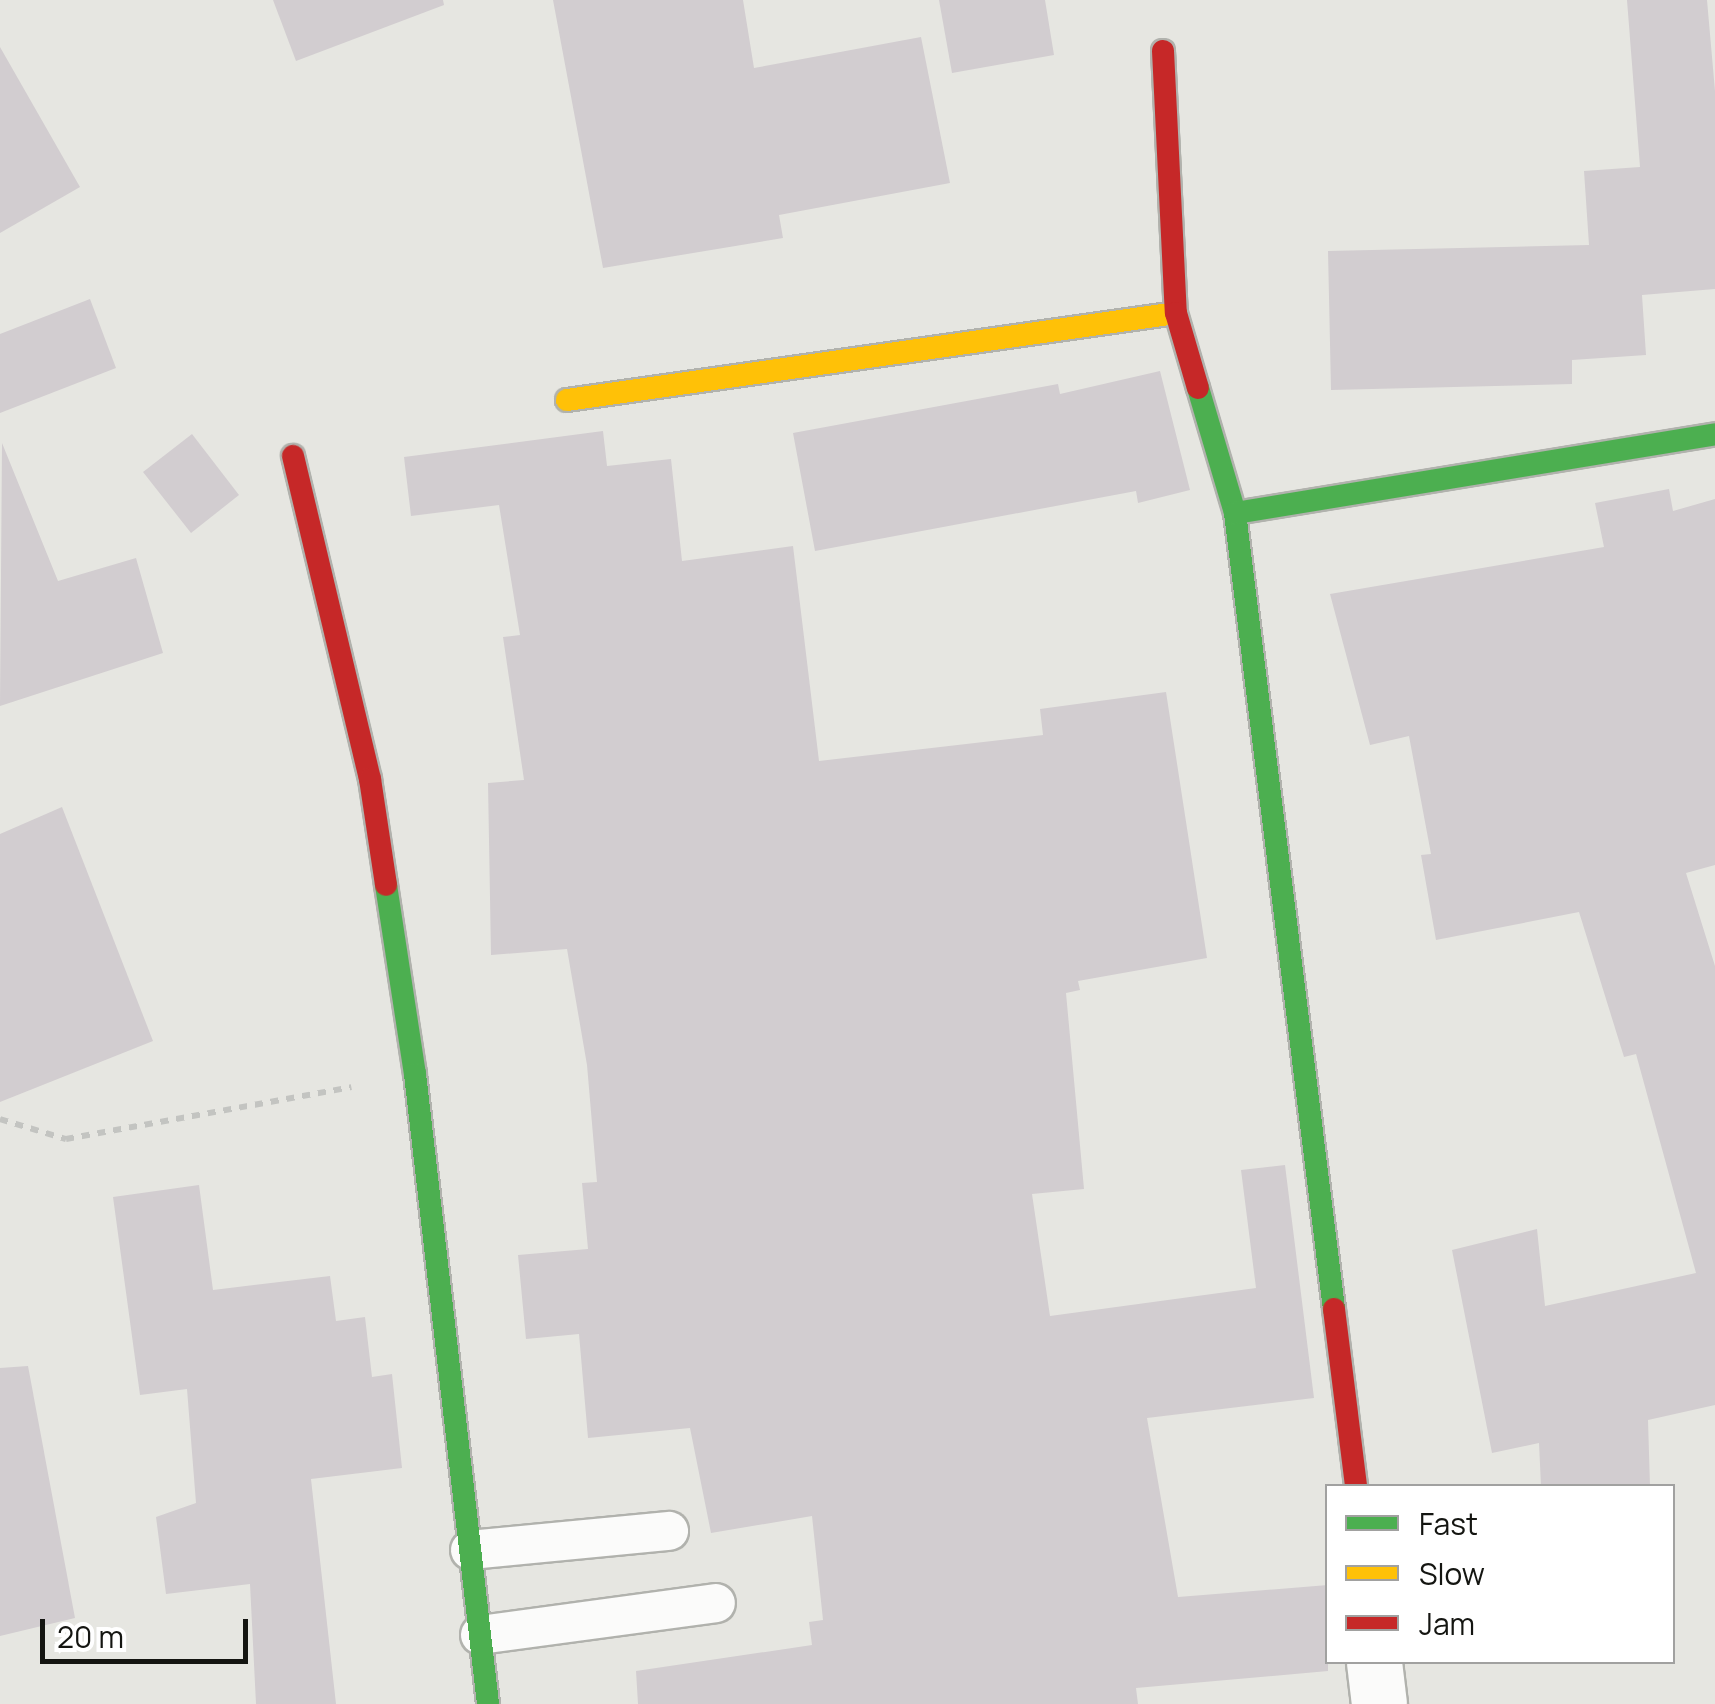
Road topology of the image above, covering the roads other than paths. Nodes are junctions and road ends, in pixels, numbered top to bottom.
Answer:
1 (1163, 52) dead end
2 (1176, 313) junction
3 (568, 400) dead end
4 (1715, 434) edge
5 (293, 456) dead end
6 (1235, 513) junction
7 (1356, 1484) edge
8 (669, 1531) dead end
9 (470, 1550) junction
10 (716, 1603) dead end
11 (480, 1635) junction
12 (1374, 1664) edge
13 (488, 1704) edge
14 (1379, 1704) edge

1 - 2 street
2 - 3 street
2 - 6 street
4 - 6 street
5 - 9 street
6 - 7 street
8 - 9 lane
9 - 11 street
10 - 11 lane
11 - 13 street
12 - 14 street

